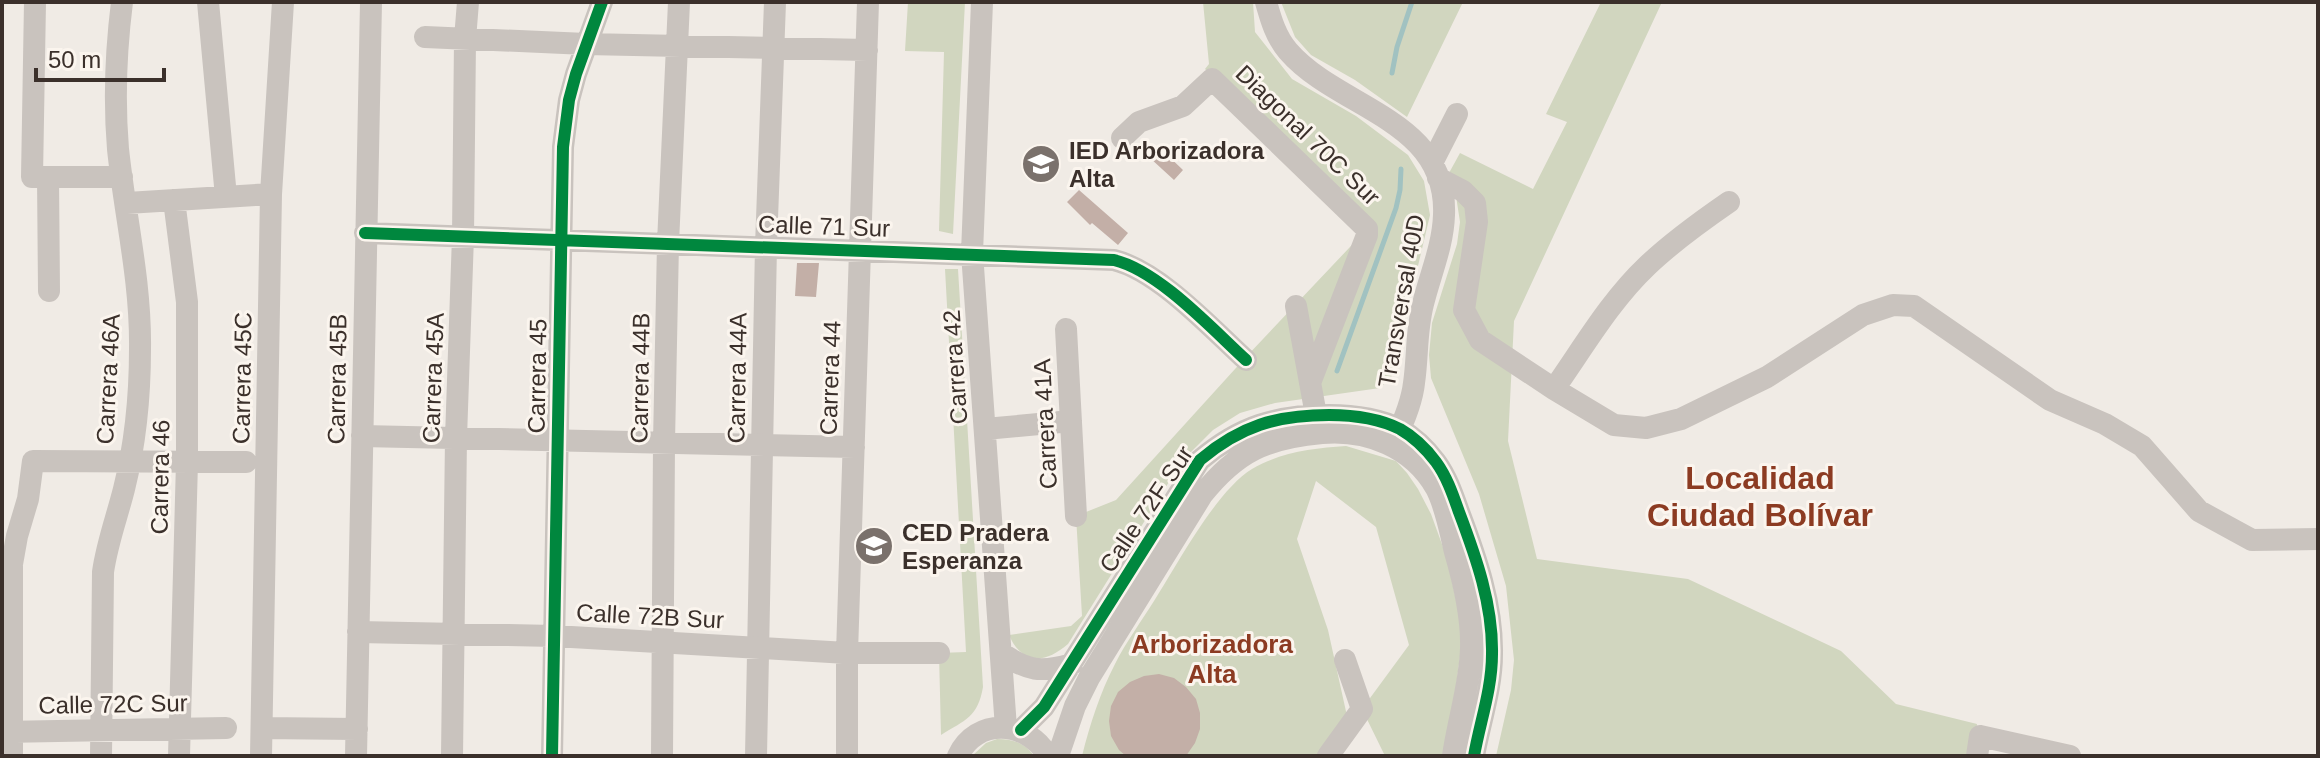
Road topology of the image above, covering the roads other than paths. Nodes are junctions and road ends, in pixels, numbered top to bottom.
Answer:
1 (35, 2) edge
2 (122, 2) edge
3 (208, 2) edge
4 (283, 2) edge
5 (371, 2) edge
6 (468, 2) edge
7 (602, 2) edge
8 (679, 2) edge
9 (775, 2) edge
10 (868, 2) edge
11 (982, 2) edge
12 (1266, 2) edge
13 (425, 37) dead end
14 (465, 39) junction
15 (586, 44) junction
16 (677, 46) junction
17 (773, 48) junction
18 (867, 50) junction
19 (1457, 114) dead end
20 (1122, 138) dead end
21 (1435, 171) junction
22 (40, 177) junction
23 (122, 177) junction
24 (271, 194) junction
25 (226, 197) junction
26 (174, 200) junction
27 (1729, 202) dead end
28 (127, 203) junction
29 (365, 233) junction
30 (463, 236) junction
31 (561, 240) junction
32 (668, 243) junction
33 (766, 246) junction
34 (860, 250) junction
35 (972, 253) junction
36 (49, 291) dead end
37 (1296, 306) dead end
38 (1066, 329) dead end
39 (1246, 360) dead end
40 (1310, 383) junction
41 (1554, 389) junction
42 (1316, 415) junction
43 (1071, 421) junction
44 (985, 429) junction
45 (362, 436) junction
46 (1396, 437) junction
47 (456, 438) junction
48 (557, 441) junction
49 (664, 443) junction
50 (762, 445) junction
51 (854, 447) junction
52 (130, 461) junction
53 (187, 462) junction
54 (246, 462) dead end
55 (1076, 516) dead end
56 (2318, 539) edge
57 (358, 632) junction
58 (454, 636) junction
59 (554, 636) junction
60 (664, 643) junction
61 (757, 648) junction
62 (847, 653) junction
63 (939, 653) dead end
64 (1001, 653) junction
65 (1345, 660) dead end
66 (1072, 664) junction
67 (180, 728) junction
68 (226, 728) dead end
69 (262, 728) junction
70 (357, 729) junction
71 (1014, 729) junction
72 (101, 730) junction
73 (7, 732) edge
74 (1979, 746) edge
75 (12, 756) edge
76 (101, 756) edge
77 (179, 756) edge
78 (261, 756) edge
79 (356, 756) edge
80 (452, 756) edge
81 (552, 756) edge
82 (662, 756) edge
83 (756, 756) edge
84 (847, 756) edge
85 (958, 756) edge
86 (1048, 756) edge
87 (1058, 756) edge
88 (1328, 756) edge
89 (1453, 756) edge
90 (1474, 756) edge
91 (2070, 756) edge

1 - 22 street
2 - 23 street, Carrera 46A
3 - 25 street
4 - 24 street, Carrera 45C
5 - 29 street, Carrera 45B
6 - 14 street, Carrera 45A
7 - 15 street, Carrera 45
8 - 16 street, Carrera 44B
9 - 17 street, Carrera 44A
10 - 18 street, Carrera 44
11 - 35 street, Carrera 42
12 - 21 street
13 - 14 street
14 - 15 street
14 - 30 street, Carrera 45A
15 - 16 street
15 - 31 street, Carrera 45
16 - 17 street
16 - 32 street, Carrera 44B
17 - 18 street
17 - 33 street, Carrera 44A
18 - 34 street, Carrera 44
19 - 21 street
20 - 40 street, Diagonal 70C Sur
21 - 41 street
21 - 46 street, Transversal 40D
22 - 23 street
22 - 36 street
23 - 28 street, Carrera 46A
24 - 25 street
24 - 69 street, Carrera 45C
25 - 26 street
26 - 28 street
26 - 53 street, Carrera 46
27 - 41 street
28 - 52 street, Carrera 46A
29 - 30 street, Calle 71 Sur
29 - 45 street, Carrera 45B
30 - 31 street, Calle 71 Sur
30 - 47 street, Carrera 45A
31 - 32 street, Calle 71 Sur
31 - 48 street, Carrera 45
32 - 33 street, Calle 71 Sur
32 - 49 street, Carrera 44B
33 - 34 street, Calle 71 Sur
33 - 50 street, Carrera 44A
34 - 35 street, Calle 71 Sur
34 - 51 street, Carrera 44
35 - 39 street, Calle 71 Sur
35 - 44 street, Carrera 42
37 - 40 street
38 - 43 street, Carrera 41A
40 - 42 street
41 - 56 street
42 - 46 street, Calle 72F Sur
42 - 66 street, Calle 72F Sur
43 - 44 street
43 - 55 street, Carrera 41A
44 - 64 street, Carrera 42
45 - 47 street
45 - 57 street, Carrera 45B
46 - 87 street, Calle 72F Sur
46 - 89 street, Calle 72F Sur
46 - 90 street, Calle 72F Sur
47 - 48 street
47 - 58 street, Carrera 45A
48 - 49 street
48 - 59 street, Carrera 45
49 - 50 street
49 - 60 street, Carrera 44B
50 - 51 street
50 - 61 street, Carrera 44A
51 - 62 street, Carrera 44
52 - 53 street
52 - 72 street, Carrera 46A
52 - 73 street
53 - 54 street
53 - 67 street, Carrera 46
57 - 58 street, Calle 72B Sur
57 - 70 street, Carrera 45B
58 - 59 street, Calle 72B Sur
58 - 80 street, Carrera 45A
59 - 60 street, Calle 72B Sur
59 - 81 street, Carrera 45
60 - 61 street, Calle 72B Sur
60 - 82 street, Carrera 44B
61 - 62 street, Calle 72B Sur
61 - 83 street, Carrera 44A
62 - 63 street, Calle 72B Sur
62 - 84 street, Carrera 44
64 - 66 street
64 - 71 street, Carrera 42
65 - 88 street
66 - 71 street, Calle 72F Sur
67 - 68 street, Calle 72C Sur
67 - 72 street, Calle 72C Sur
67 - 77 street, Carrera 46
69 - 70 street
69 - 78 street, Carrera 45C
70 - 79 street, Carrera 45B
71 - 85 street
71 - 86 street
72 - 73 street, Calle 72C Sur
72 - 76 street, Carrera 46A
73 - 75 street
74 - 91 street

